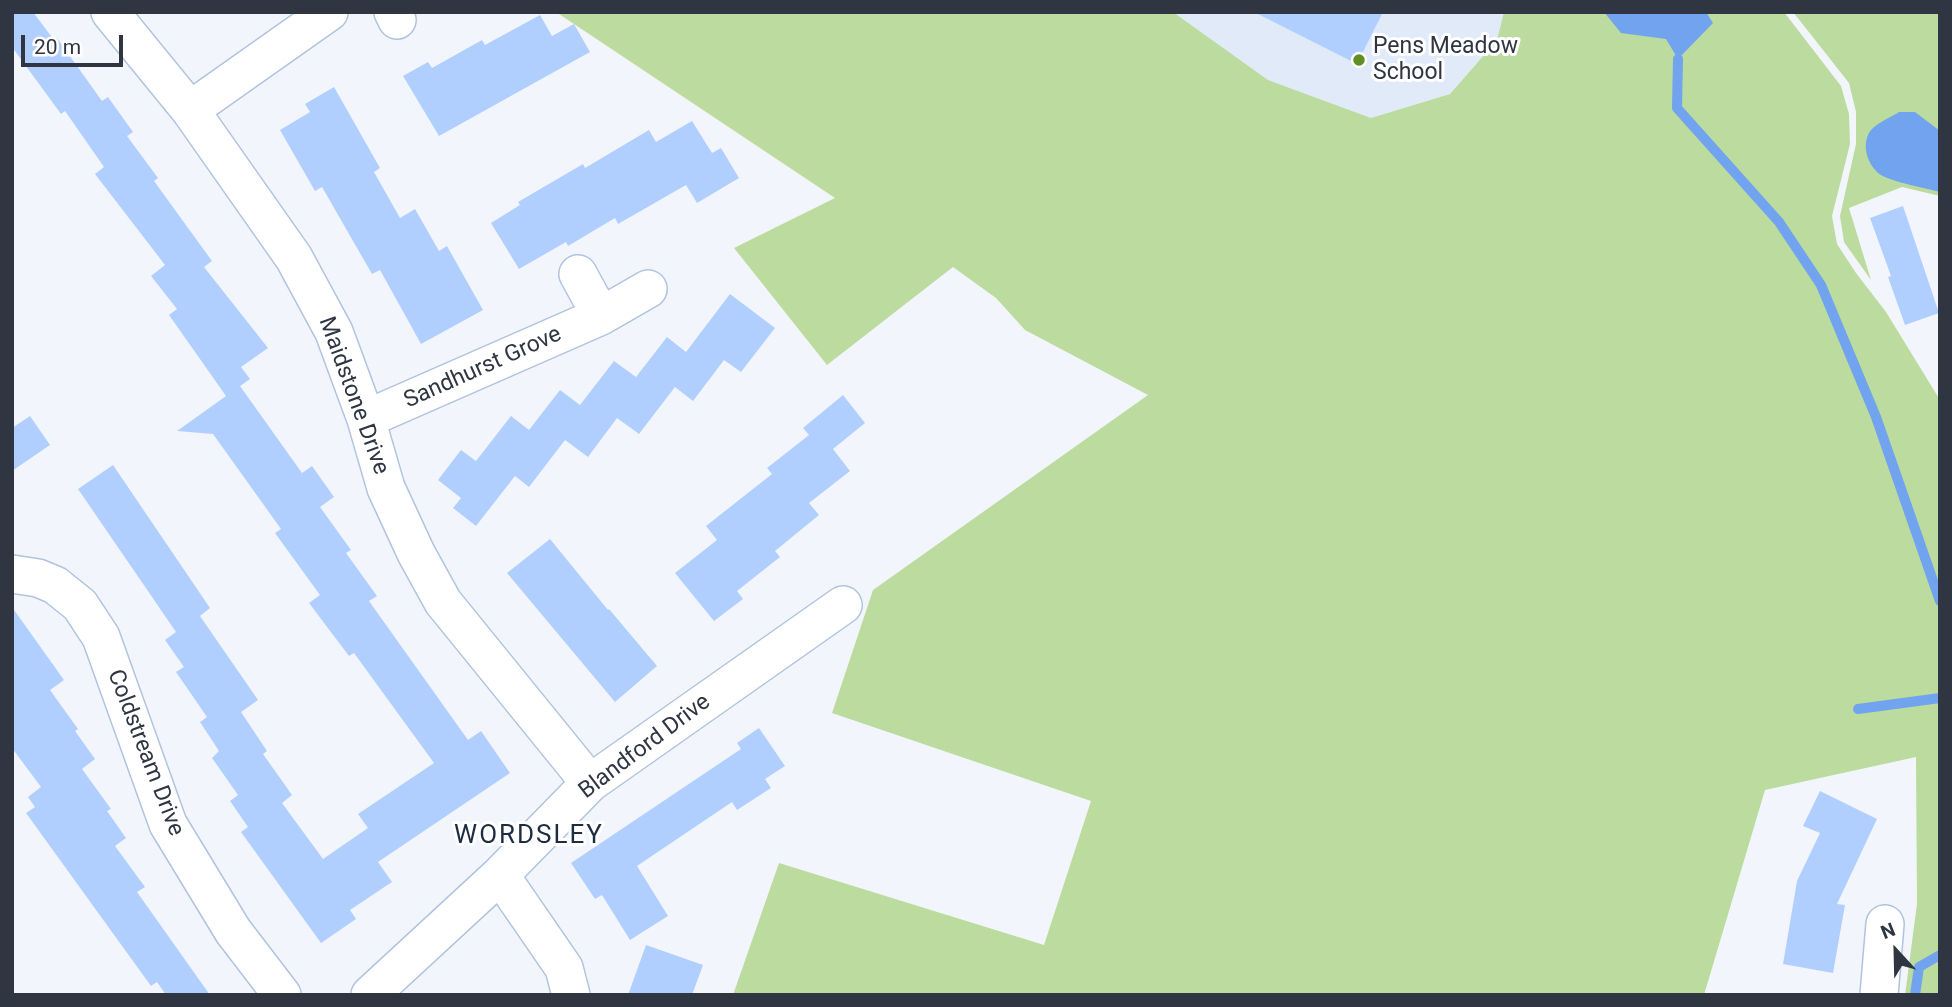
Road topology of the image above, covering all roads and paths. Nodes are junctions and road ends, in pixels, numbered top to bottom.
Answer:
1 (110, 12) edge
2 (329, 12) edge
3 (190, 110) junction
4 (578, 274) dead end
5 (648, 289) dead end
6 (601, 316) junction
7 (366, 419) junction
8 (12, 574) edge
9 (843, 605) dead end
10 (590, 783) junction
11 (500, 875) junction
12 (1885, 924) dead end
13 (573, 973) edge
14 (282, 995) edge
15 (370, 995) edge
16 (1879, 995) edge

1 - 3 street, Maidstone Drive
2 - 3 street
3 - 7 street, Maidstone Drive
4 - 6 street
5 - 6 street, Sandhurst Grove
6 - 7 street, Sandhurst Grove
7 - 10 street, Maidstone Drive
8 - 14 street, Coldstream Drive
9 - 10 street, Blandford Drive
10 - 11 street, Blandford Drive
11 - 13 street
11 - 15 street, Blandford Drive
12 - 16 street

